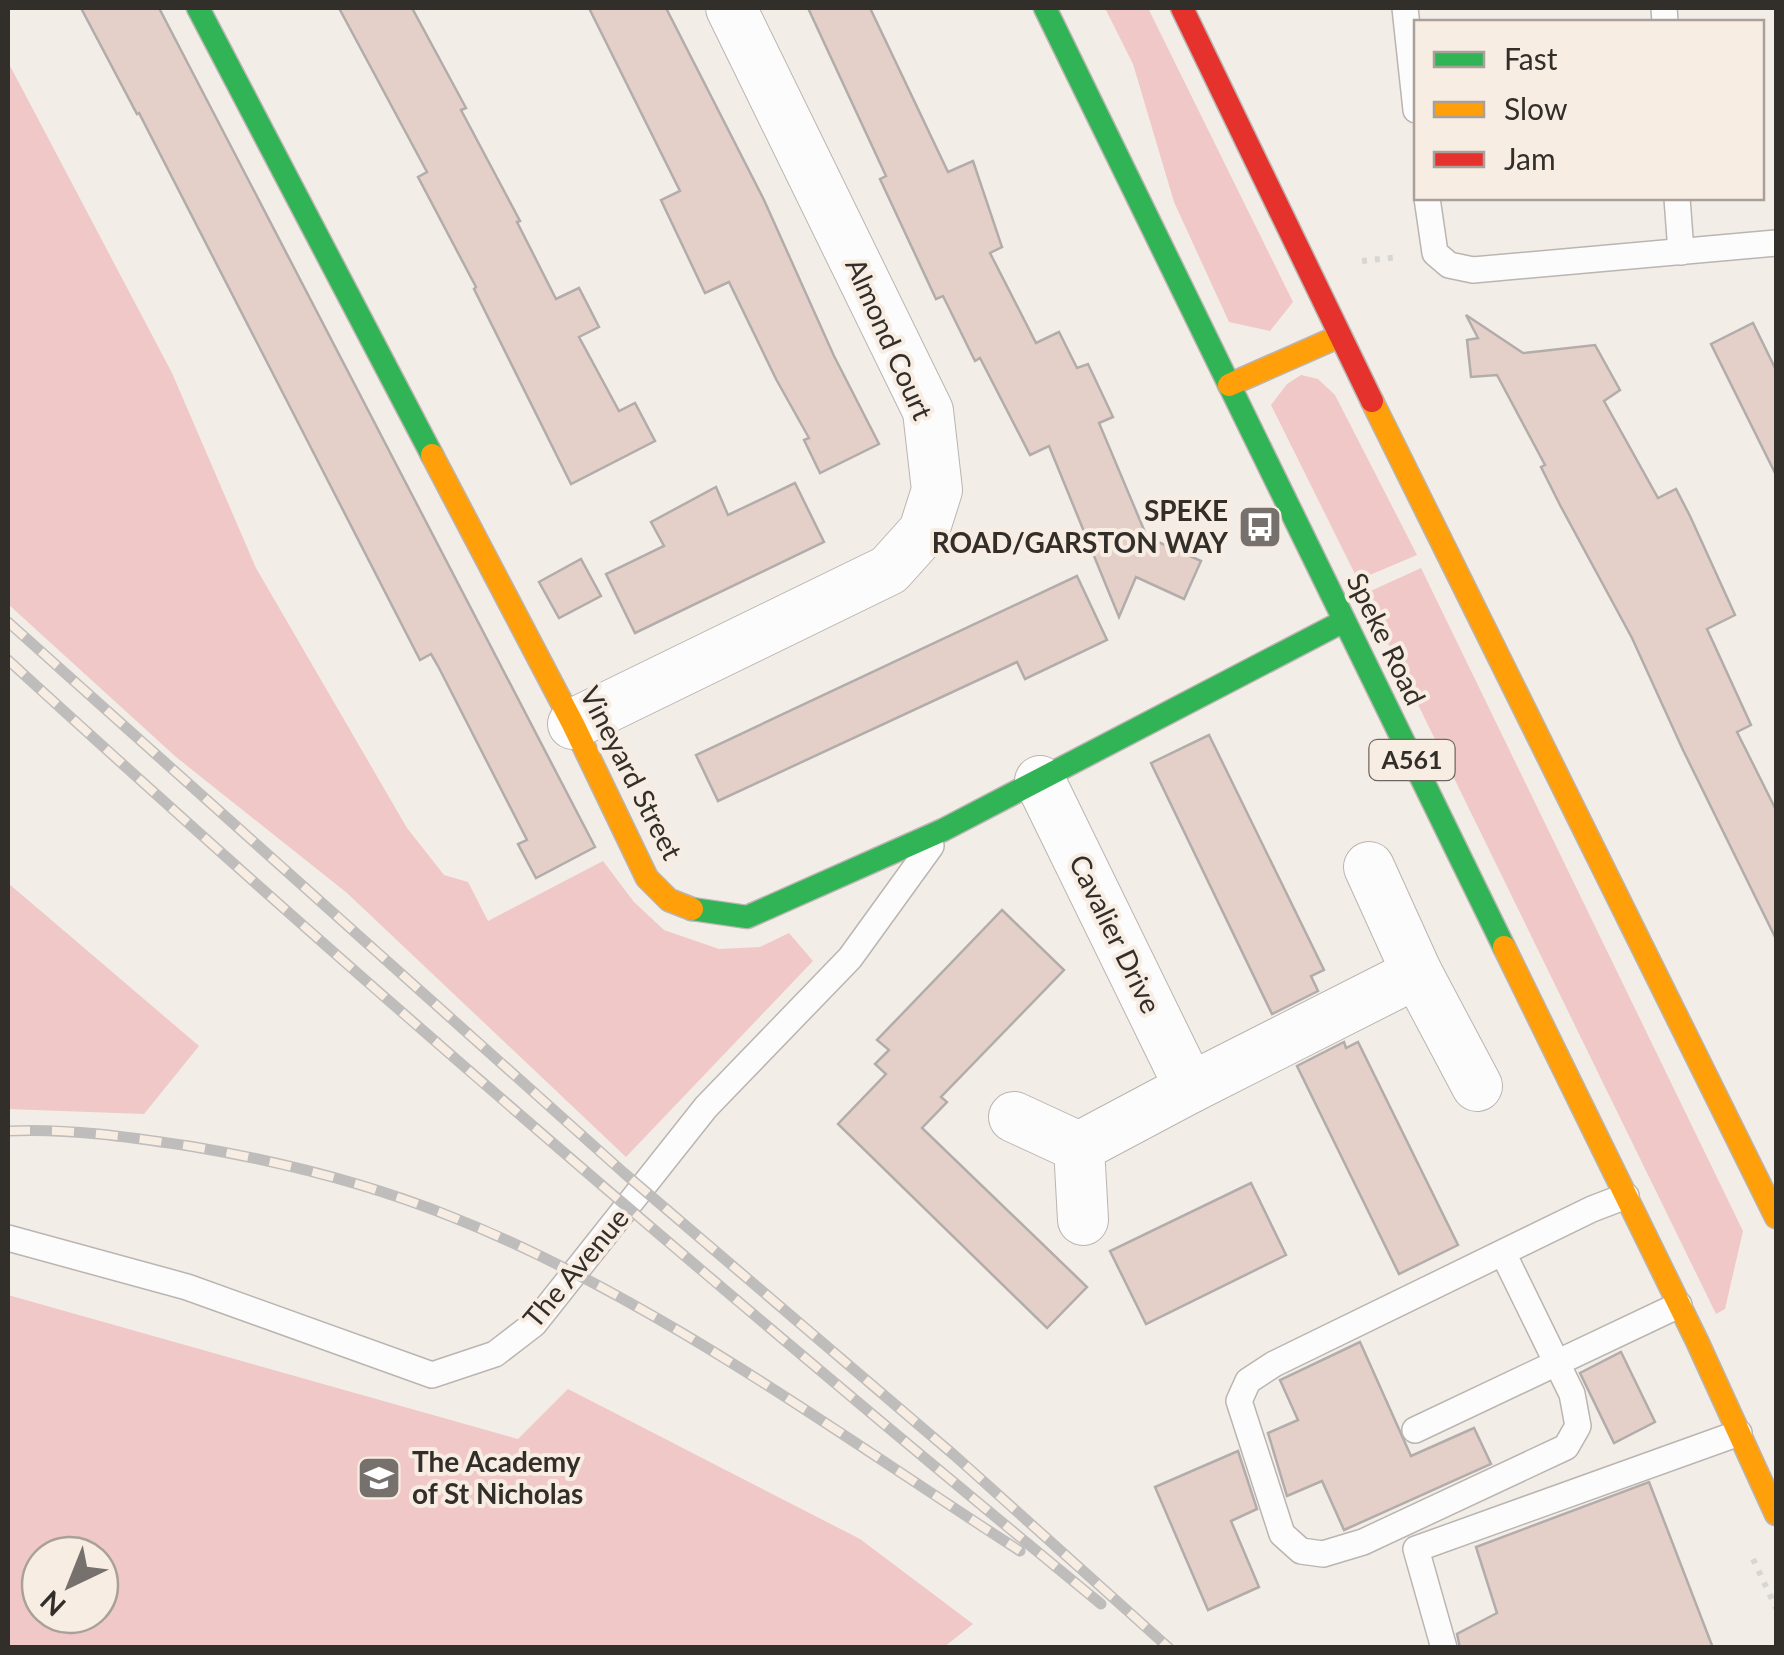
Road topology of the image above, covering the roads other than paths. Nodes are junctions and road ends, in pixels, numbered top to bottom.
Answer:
1 (198, 8) edge
2 (731, 8) edge
3 (1045, 8) edge
4 (1182, 8) edge
5 (1405, 8) edge
6 (1414, 91) edge
7 (1426, 200) edge
8 (1677, 200) edge
9 (1776, 243) edge
10 (1681, 252) junction
11 (1340, 336) junction
12 (1230, 385) junction
13 (1344, 621) junction
14 (573, 724) junction
15 (1040, 781) junction
16 (943, 830) junction
17 (1369, 867) dead end
18 (1417, 973) junction
19 (1477, 1086) dead end
20 (1190, 1088) junction
21 (1014, 1117) dead end
22 (1080, 1147) junction
23 (1626, 1196) junction
24 (1776, 1217) edge
25 (1083, 1220) dead end
26 (8, 1238) edge
27 (1503, 1252) junction
28 (1679, 1304) junction
29 (1559, 1363) junction
30 (1414, 1430) dead end
31 (1740, 1433) junction
32 (1776, 1514) edge
33 (1444, 1648) edge

1 - 14 main road, Vineyard Street
2 - 14 street, Almond Court
3 - 12 main road, Speke Road / A561
4 - 11 main road
5 - 6 lane
7 - 10 lane
8 - 10 lane
9 - 10 lane
11 - 12 main road
11 - 24 main road
12 - 13 main road, Speke Road / A561
13 - 15 main road, Vineyard Street
13 - 23 main road, Speke Road / A561
14 - 16 main road, Vineyard Street
15 - 16 main road, Vineyard Street
15 - 20 street, Cavalier Drive
16 - 26 lane, The Avenue
17 - 18 street
18 - 19 street
18 - 20 street
20 - 22 street
21 - 22 street
22 - 25 street
23 - 27 lane
23 - 28 main road, Speke Road / A561
27 - 29 lane
27 - 29 lane
28 - 29 lane
28 - 31 main road, Speke Road / A561
29 - 30 lane
31 - 32 main road, Speke Road / A561
31 - 33 lane

